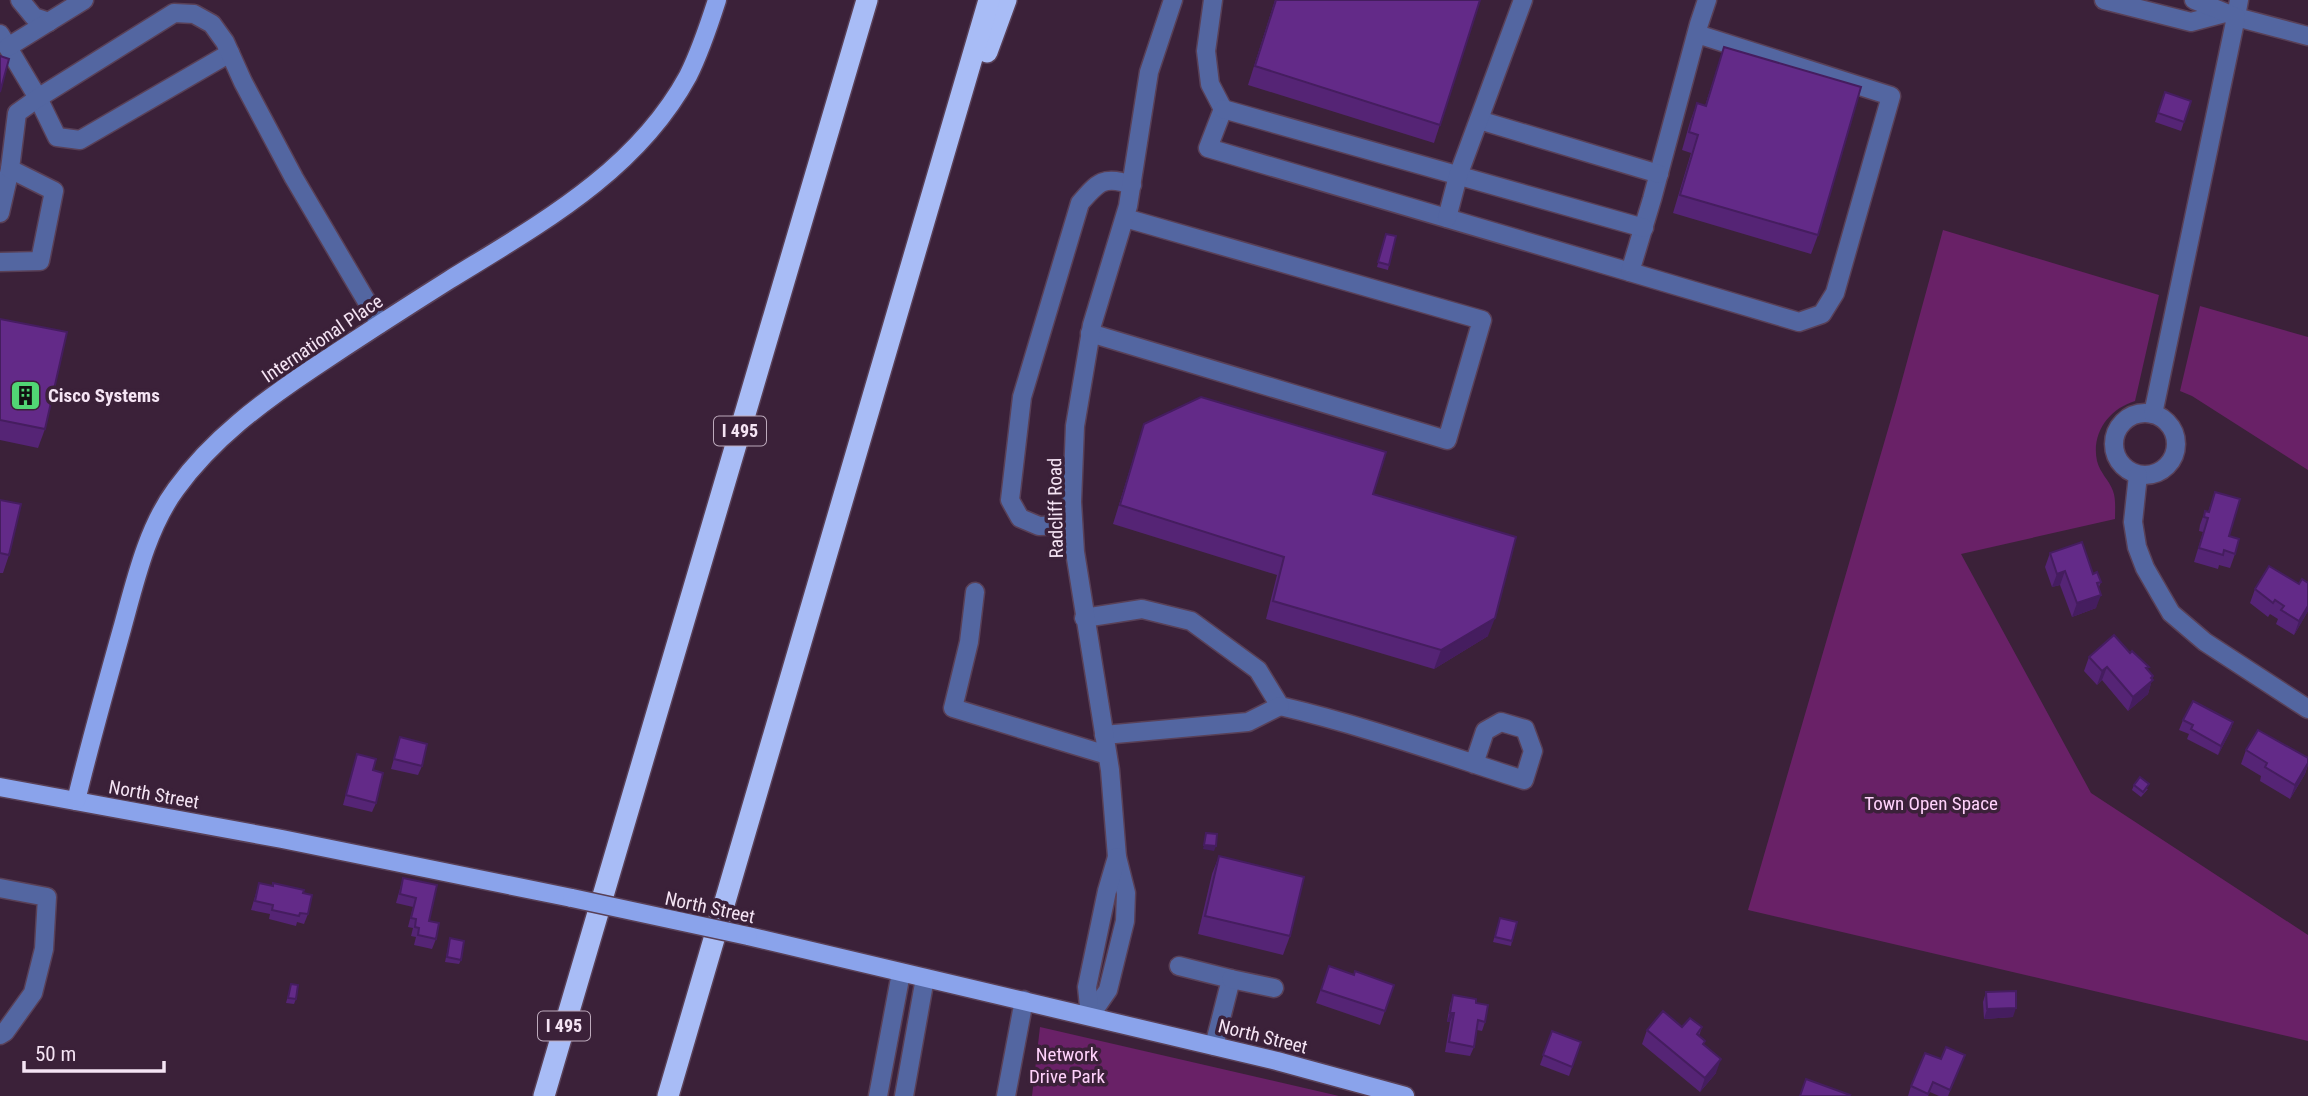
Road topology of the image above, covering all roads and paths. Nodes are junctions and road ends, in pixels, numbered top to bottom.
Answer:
1 (20, 0) edge
2 (84, 0) edge
3 (717, 0) edge
4 (867, 0) edge
5 (989, 0) edge
6 (1006, 0) edge
7 (1172, 0) edge
8 (1213, 0) edge
9 (1523, 0) edge
10 (1707, 0) edge
11 (2104, 0) edge
12 (2194, 0) edge
13 (2233, 10) edge
14 (48, 22) junction
15 (1697, 34) junction
16 (2308, 36) edge
17 (4, 41) edge
18 (230, 53) junction
19 (38, 98) junction
20 (1223, 109) junction
21 (1479, 120) junction
22 (10, 169) junction
23 (1659, 174) junction
24 (1458, 176) junction
25 (1132, 185) junction
26 (0, 213) edge
27 (1125, 218) junction
28 (1447, 218) junction
29 (924, 225) junction
30 (1644, 228) junction
31 (0, 262) edge
32 (1630, 272) junction
33 (380, 324) junction
34 (1090, 333) junction
35 (2152, 414) junction
36 (2138, 475) junction
37 (1073, 525) junction
38 (975, 592) dead end
39 (1084, 618) junction
40 (1279, 706) junction
41 (2308, 709) edge
42 (1104, 735) junction
43 (1107, 754) junction
44 (1474, 764) dead end
45 (0, 787) edge
46 (76, 801) junction
47 (0, 888) edge
48 (1179, 966) dead end
49 (901, 973) junction
50 (925, 978) junction
51 (1231, 979) junction
52 (1274, 988) dead end
53 (1024, 1000) junction
54 (1090, 1016) junction
55 (0, 1035) edge
56 (1214, 1046) junction
57 (544, 1096) edge
58 (668, 1096) edge
59 (878, 1096) edge
60 (904, 1096) edge
61 (1006, 1096) edge
62 (1405, 1096) edge

1 - 14 street
2 - 14 street
3 - 33 main road, International Place
4 - 57 highway, I 495
5 - 29 highway
6 - 29 highway
7 - 25 street, Radcliff Road
8 - 20 street
9 - 21 street
10 - 15 street
11 - 13 street
12 - 13 street
13 - 16 street
13 - 35 street
14 - 17 street
15 - 23 street
15 - 32 street
17 - 19 street
18 - 19 street
18 - 19 street
18 - 33 street
19 - 22 street
20 - 24 street
20 - 28 street
21 - 23 street
21 - 24 street
22 - 26 street
22 - 31 street
23 - 30 street
24 - 28 street
24 - 30 street
25 - 27 street, Radcliff Road
25 - 37 street
27 - 34 street, Radcliff Road
27 - 34 street
28 - 32 street
29 - 58 highway
30 - 32 street
33 - 46 main road, International Place
34 - 37 street, Radcliff Road
35 - 36 street
35 - 36 street
36 - 41 street
37 - 39 street, Radcliff Road
38 - 43 street
39 - 40 street
39 - 42 street, Radcliff Road
40 - 42 street
40 - 44 street
42 - 43 street, Radcliff Road
43 - 54 street, Radcliff Road
45 - 46 main road, North Street
46 - 49 main road, North Street, bridge
47 - 55 street
48 - 51 street
49 - 50 main road, North Street
49 - 59 street
50 - 53 main road, North Street
50 - 60 street
51 - 52 street
51 - 56 street
53 - 54 main road, North Street
53 - 61 street
54 - 56 main road, North Street
56 - 62 main road, North Street

